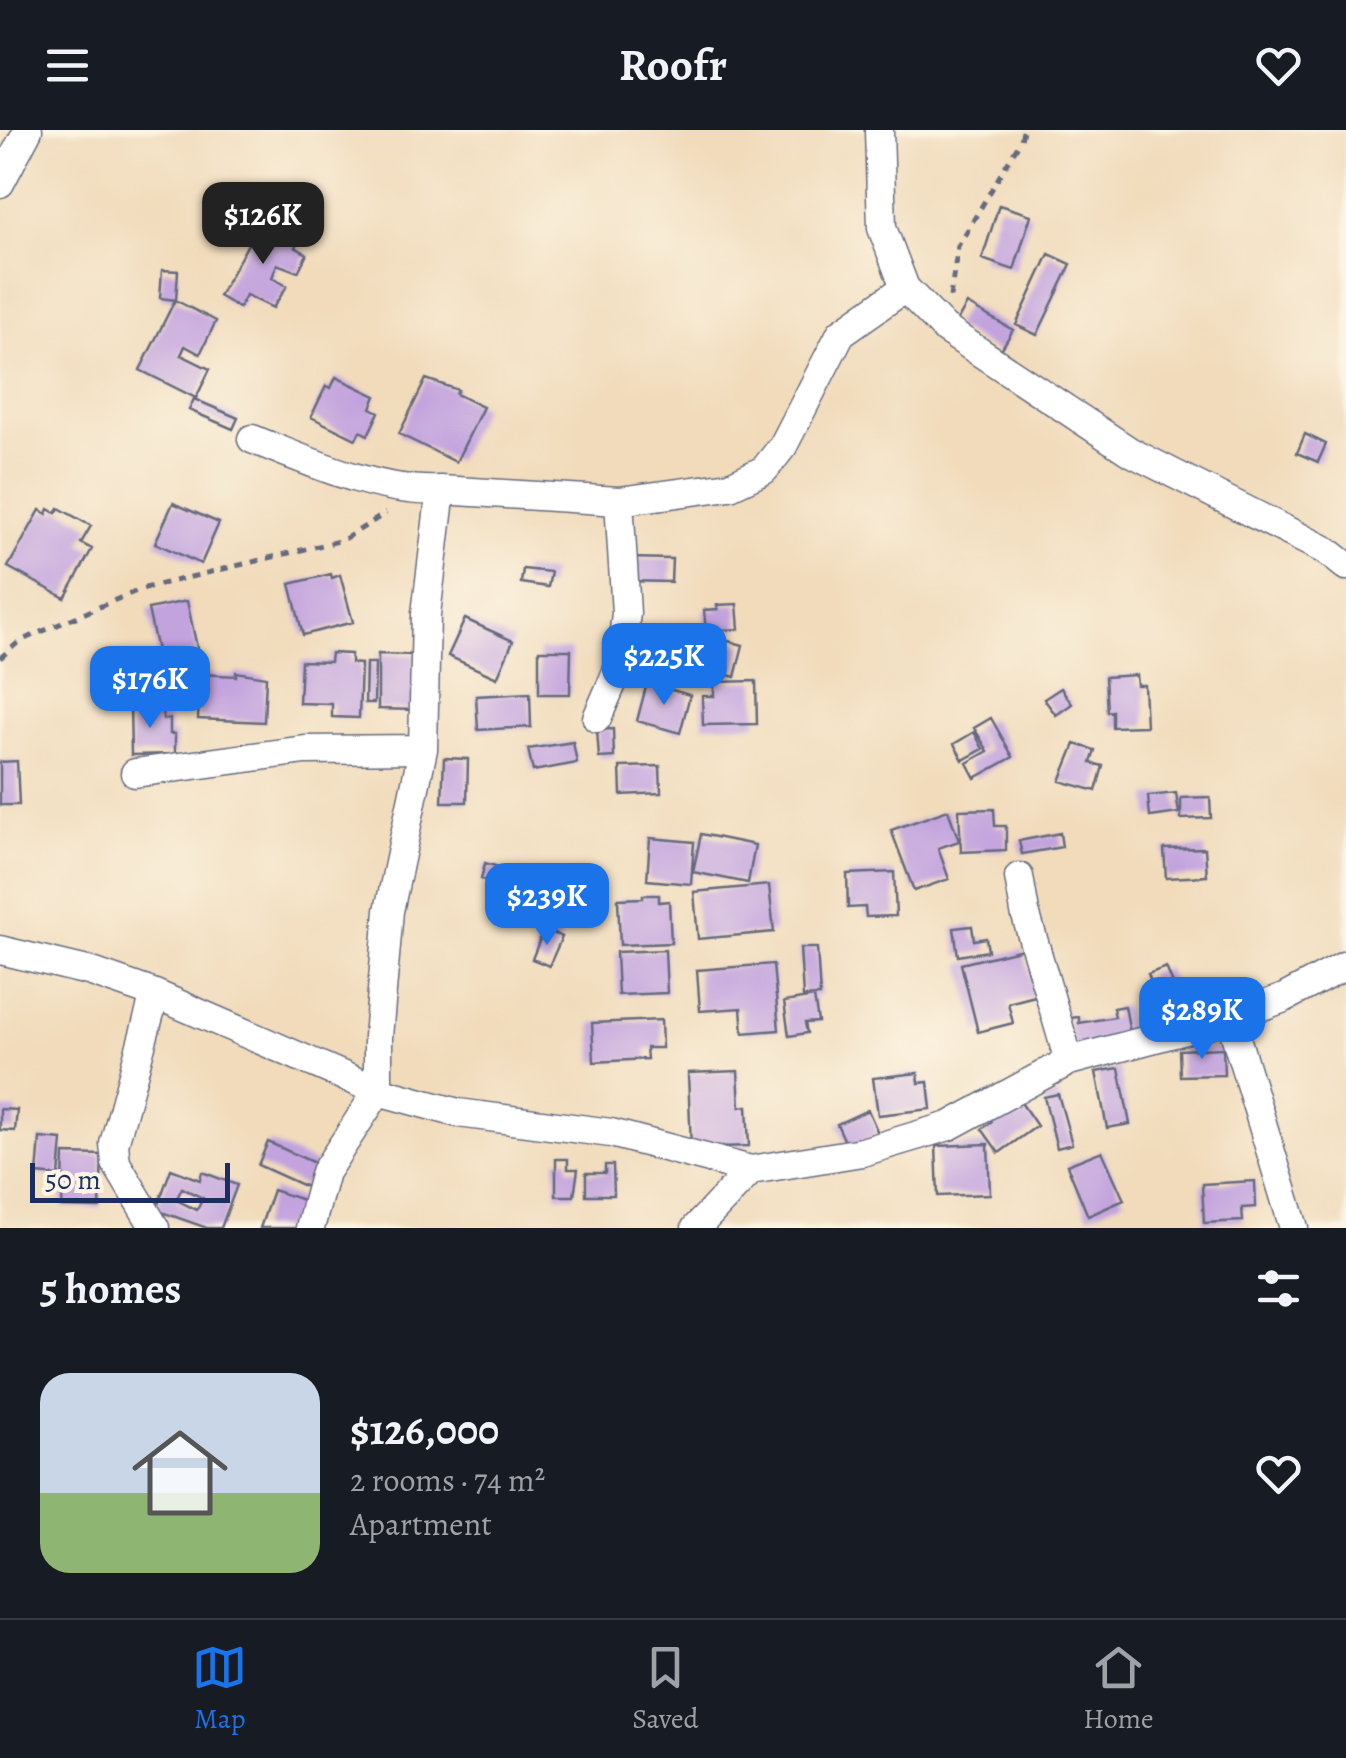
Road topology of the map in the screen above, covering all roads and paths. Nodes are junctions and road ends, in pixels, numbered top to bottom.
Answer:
1 (28, 130) edge
2 (879, 130) edge
3 (1023, 130) edge
4 (0, 183) edge
5 (905, 288) junction
6 (945, 330) junction
7 (252, 439) dead end
8 (431, 490) junction
9 (619, 500) junction
10 (1346, 566) edge
11 (0, 658) edge
12 (597, 718) dead end
13 (423, 749) junction
14 (135, 773) dead end
15 (1019, 877) dead end
16 (0, 950) edge
17 (1346, 965) edge
18 (155, 994) junction
19 (1230, 1018) junction
20 (1069, 1061) junction
21 (378, 1091) junction
22 (751, 1170) junction
23 (155, 1228) edge
24 (310, 1228) edge
25 (696, 1228) edge
26 (1294, 1228) edge

1 - 4 street
2 - 5 street
3 - 6 path
5 - 6 street
5 - 9 street
6 - 10 street
7 - 8 street
8 - 9 street
8 - 11 path
8 - 13 street
9 - 12 street
13 - 14 street
13 - 21 street
15 - 20 street
16 - 18 street
17 - 19 street
18 - 21 street
18 - 23 street
19 - 20 street
19 - 26 street
20 - 22 street
21 - 22 street
21 - 24 street
22 - 25 street

